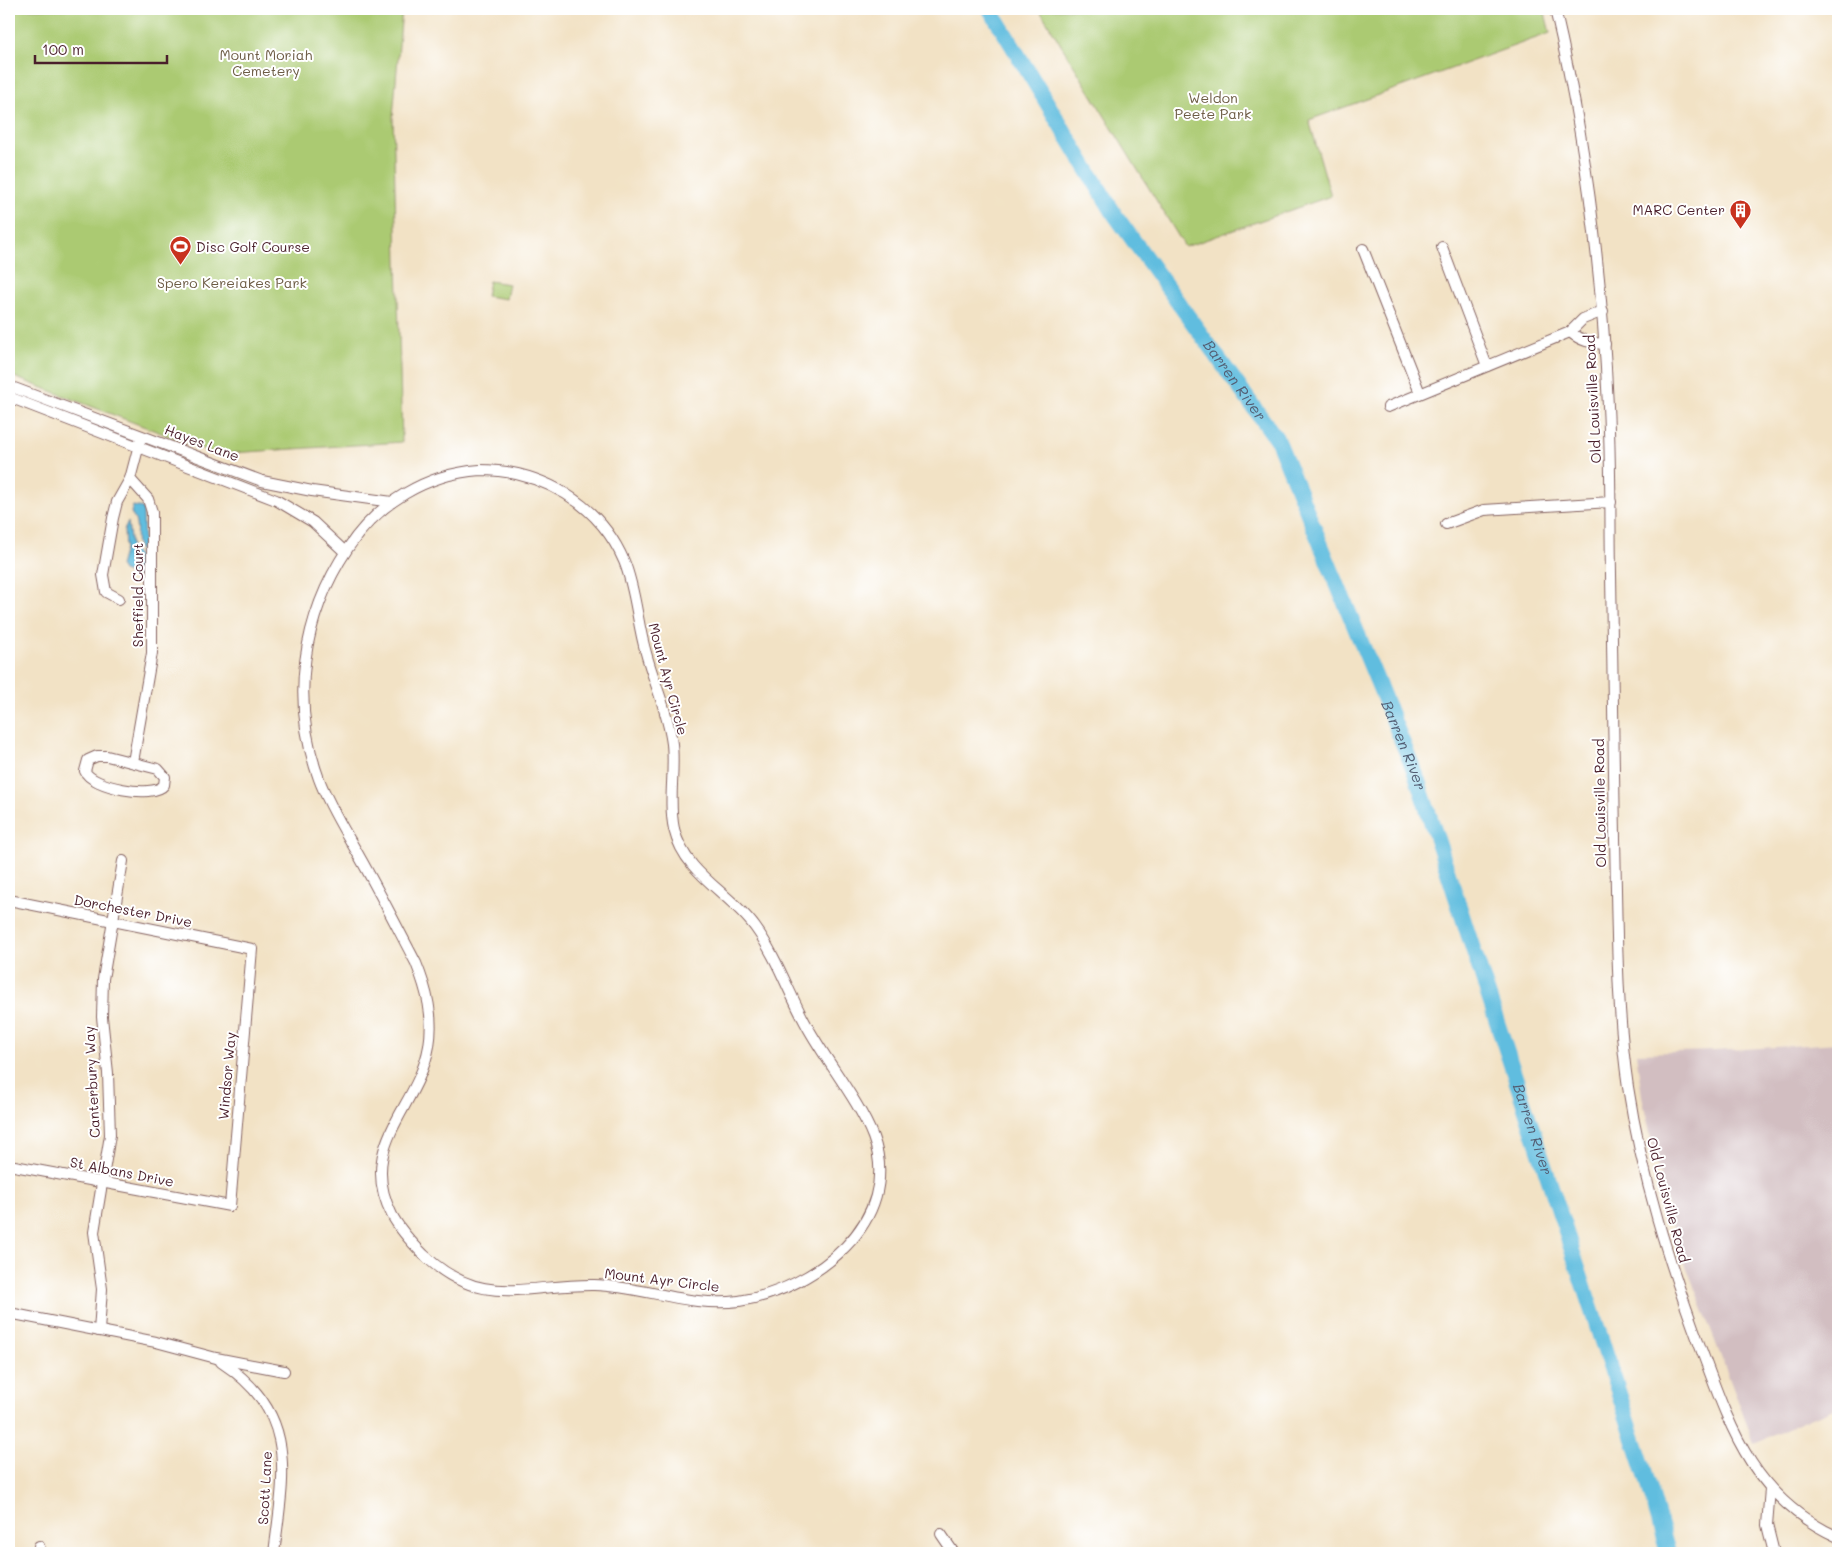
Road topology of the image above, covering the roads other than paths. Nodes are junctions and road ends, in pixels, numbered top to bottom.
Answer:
1 (1555, 9) edge
2 (1442, 248) dead end
3 (1364, 249) dead end
4 (1603, 311) junction
5 (1570, 332) junction
6 (1605, 344) junction
7 (1487, 366) junction
8 (9, 386) edge
9 (1420, 393) junction
10 (9, 397) edge
11 (1388, 407) dead end
12 (142, 436) junction
13 (138, 448) junction
14 (130, 479) junction
15 (392, 502) junction
16 (1610, 502) junction
17 (1446, 524) dead end
18 (345, 552) junction
19 (119, 600) dead end
20 (133, 762) junction
21 (123, 861) dead end
22 (9, 900) edge
23 (113, 920) junction
24 (252, 949) joint
25 (9, 1165) edge
26 (102, 1182) junction
27 (230, 1206) joint
28 (9, 1314) edge
29 (99, 1331) junction
30 (216, 1358) junction
31 (284, 1371) dead end
32 (1770, 1489) junction
33 (941, 1534) dead end
34 (1838, 1537) edge
35 (274, 1553) edge
36 (954, 1553) edge
37 (1774, 1553) edge

1 - 4 street, Old Louisville Road
2 - 7 street
3 - 9 street
4 - 5 street
4 - 6 street, Old Louisville Road
5 - 6 street
5 - 7 street
6 - 16 street, Old Louisville Road
7 - 9 street
8 - 12 street, Hayes Lane
9 - 11 street
10 - 13 street, Hayes Lane
12 - 13 street
12 - 15 street, Hayes Lane
13 - 14 street
13 - 18 street, Hayes Lane
14 - 19 street
14 - 20 street, Sheffield Court
15 - 18 street, Mount Ayr Circle
15 - 18 street, Mount Ayr Circle
16 - 17 street
16 - 32 street, Old Louisville Road
20 - 20 street
21 - 23 street, Canterbury Way
22 - 23 street, Dorchester Drive
23 - 24 street, Dorchester Drive
23 - 26 street, Canterbury Way
24 - 27 street, Windsor Way
25 - 26 street, St Albans Drive
26 - 27 street, St Albans Drive
26 - 29 street, Canterbury Way
28 - 29 street, Scott Lane
29 - 30 street, Scott Lane
30 - 31 street, Scott Lane
30 - 35 street, Scott Lane
32 - 34 street, Old Louisville Road
32 - 37 street
33 - 36 street

